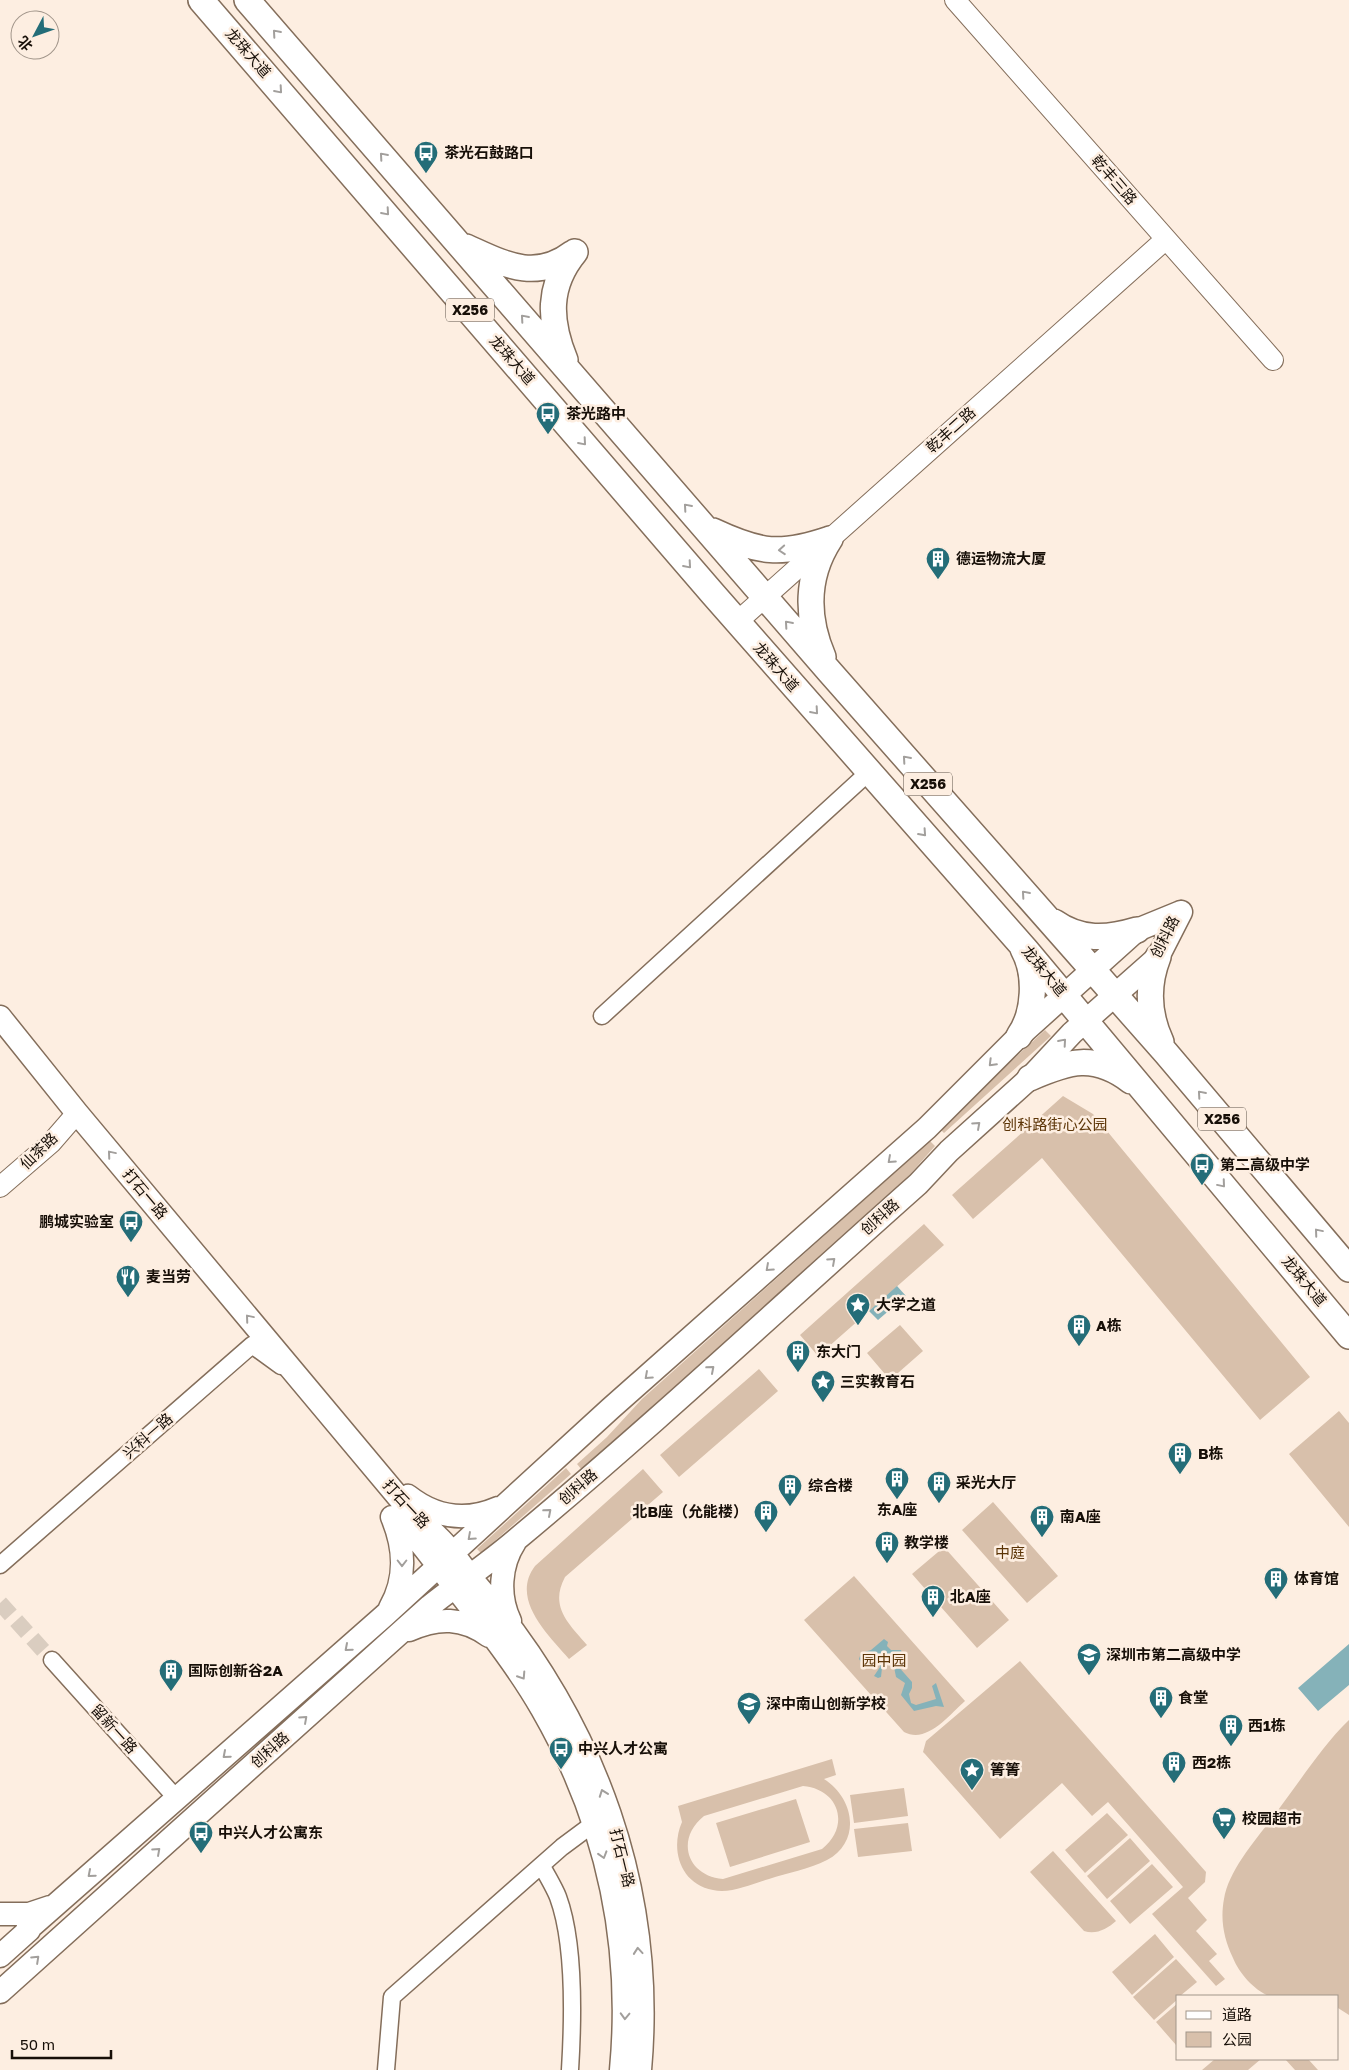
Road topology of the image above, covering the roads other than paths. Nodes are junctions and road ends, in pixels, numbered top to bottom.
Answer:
1 (201, 0) edge
2 (247, 0) edge
3 (955, 0) edge
4 (1166, 239) junction
5 (460, 244) junction
6 (1273, 360) dead end
7 (570, 372) junction
8 (704, 527) junction
9 (830, 539) junction
10 (765, 597) junction
11 (737, 622) junction
12 (829, 671) junction
13 (869, 772) junction
14 (1043, 914) junction
15 (1137, 930) junction
16 (1018, 940) junction
17 (1158, 956) junction
18 (1092, 970) junction
19 (1065, 995) junction
20 (1114, 995) junction
21 (602, 1016) dead end
22 (0, 1017) edge
23 (1086, 1020) junction
24 (1019, 1036) junction
25 (0, 1040) edge
26 (1166, 1053) junction
27 (1030, 1078) junction
28 (1146, 1094) junction
29 (72, 1118) junction
30 (927, 1128) junction
31 (949, 1151) junction
32 (0, 1188) edge
33 (1349, 1269) edge
34 (1349, 1336) edge
35 (252, 1345) junction
36 (300, 1378) junction
37 (560, 1455) junction
38 (584, 1482) junction
39 (384, 1500) junction
40 (508, 1503) junction
41 (415, 1517) junction
42 (518, 1538) junction
43 (445, 1560) junction
44 (0, 1565) edge
45 (462, 1581) junction
46 (384, 1616) junction
47 (397, 1636) junction
48 (510, 1642) junction
49 (52, 1660) tunnel mouth
50 (177, 1798) junction
51 (593, 1824) junction
52 (542, 1866) junction
53 (57, 1903) junction
54 (0, 1914) edge
55 (0, 1956) edge
56 (5, 1978) edge
57 (386, 2070) edge
58 (570, 2070) edge
59 (621, 2070) edge
60 (640, 2070) edge

1 -> 11 main road, 龙珠大道 / X256
5 -> 2 main road, X256
3 - 4 street, 乾丰三路
4 - 6 street, 乾丰三路
4 - 9 street, 乾丰二路
7 -> 5 main road, X256
5 - 7 main road
8 -> 7 main road, X256
9 -> 8 main road
8 - 10 main road, X256
9 - 10 street, 乾丰二路
9 - 12 main road
10 - 11 street, 乾丰二路
12 -> 10 main road, X256
11 -> 13 main road, 龙珠大道 / X256
14 -> 12 main road, X256
13 -> 16 main road, 龙珠大道 / X256
13 - 21 street
14 - 15 main road
14 - 18 main road, X256
15 - 17 main road, 创科路
15 - 18 main road, 创科路
16 - 19 main road, 龙珠大道 / X256
16 - 24 main road
17 - 20 main road, 创科路
17 - 26 main road
18 - 19 main road, 创科路
18 - 20 main road, X256
19 - 23 main road, 龙珠大道 / X256
19 - 24 main road, 创科路
20 - 23 main road, 创科路
20 - 26 main road, X256
22 - 29 main road, 打石一路
27 -> 23 main road, 创科路
23 - 28 main road, 龙珠大道 / X256
24 -> 30 main road, 创科路
25 - 29 main road, 打石一路
33 -> 26 main road, X256
27 - 28 main road
31 -> 27 main road, 创科路
28 -> 34 main road, 龙珠大道 / X256
29 - 32 street, 仙茶路
29 - 35 main road, 打石一路
36 -> 29 main road, 打石一路
30 - 31 main road
30 -> 37 main road, 创科路
38 -> 31 main road, 创科路
35 - 36 street
35 - 39 main road, 打石一路
35 - 44 street, 兴科一路
36 - 41 main road, 打石一路
37 - 38 main road
37 - 40 main road, 创科路
42 -> 38 main road, 创科路
39 - 43 main road, 打石一路
39 -> 46 main road
40 - 41 main road
40 -> 43 main road, 创科路
41 - 43 main road, 打石一路
42 - 45 main road, 创科路
42 - 48 main road
43 - 45 main road, 打石一路
43 - 46 main road, 创科路
45 - 47 main road, 创科路
45 - 48 main road, 打石一路
46 -> 50 main road, 创科路
47 - 48 main road
56 -> 47 main road, 创科路
48 -> 51 main road, 打石一路
60 -> 48 main road, 打石一路
49 - 50 street, 留新一路
50 -> 53 main road, 创科路
51 - 52 street
51 -> 59 main road, 打石一路
52 - 57 street
52 - 58 street
53 - 54 main road
53 - 55 main road, 创科路

